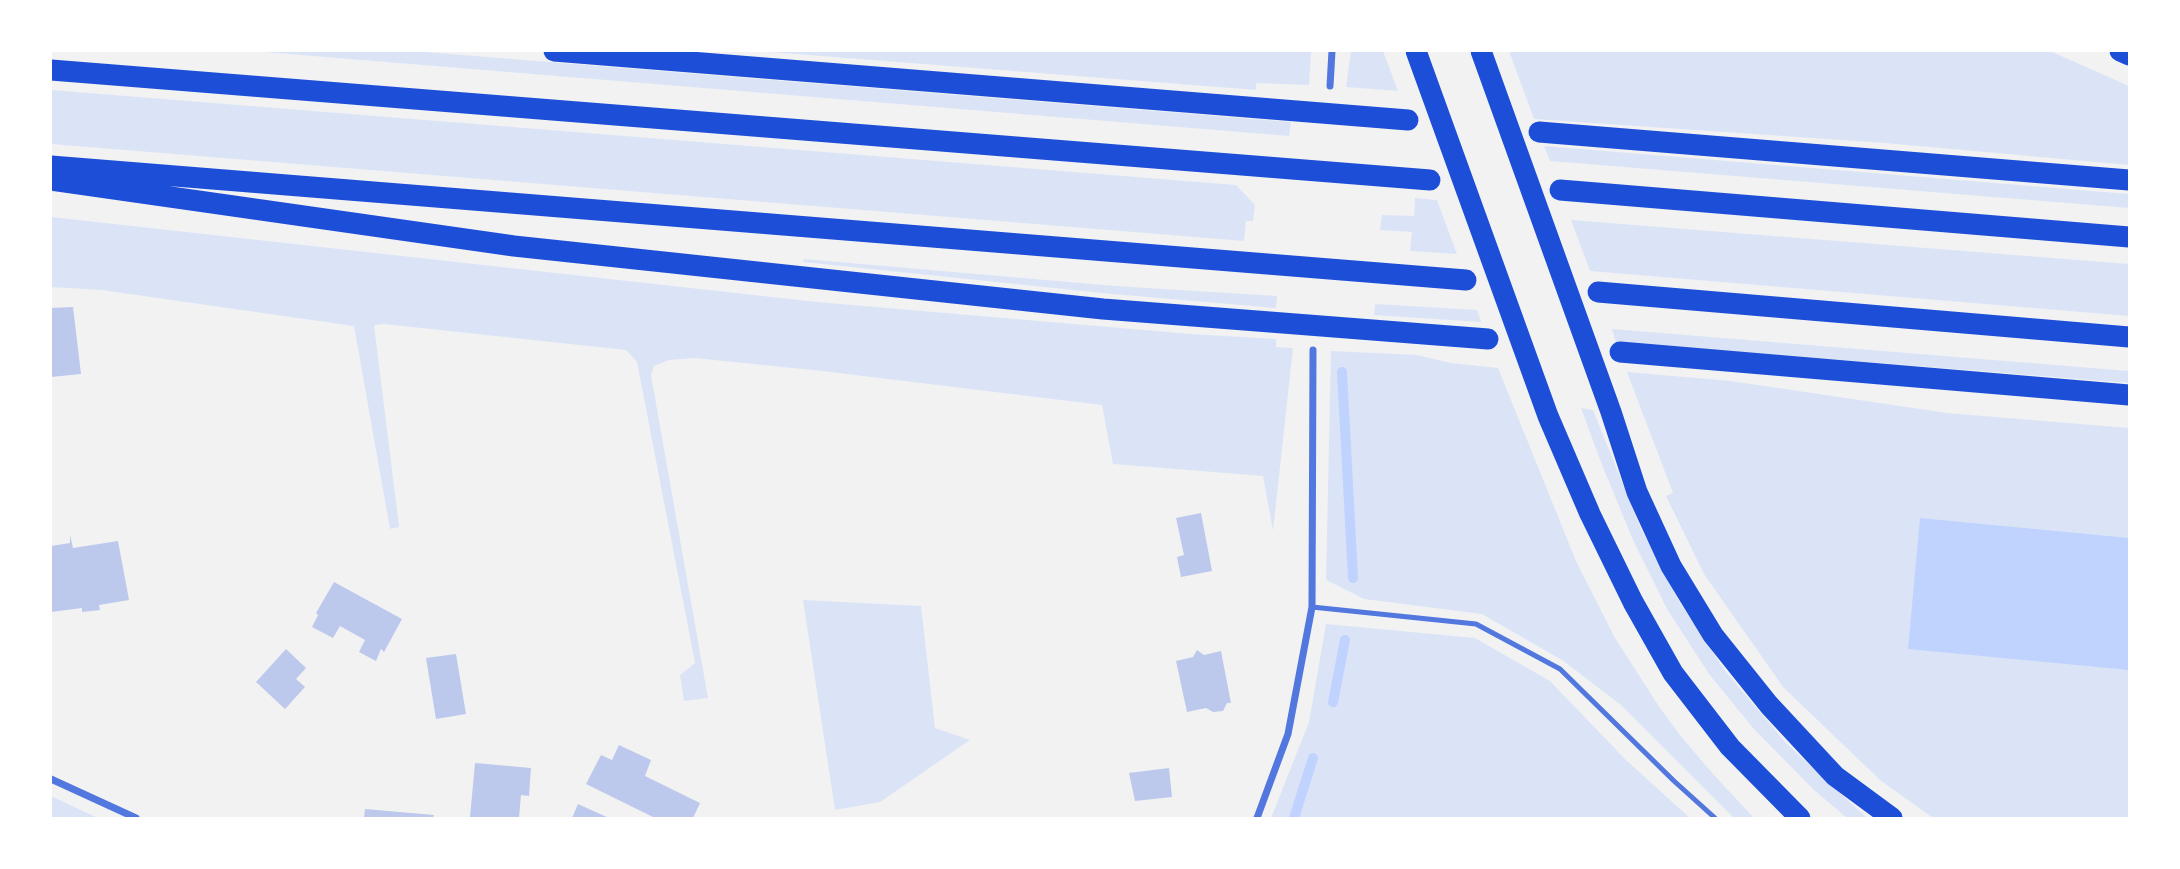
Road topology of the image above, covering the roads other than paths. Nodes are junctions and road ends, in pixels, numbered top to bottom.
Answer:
1 (554, 51) edge
2 (1332, 51) edge
3 (1416, 51) edge
4 (1481, 51) edge
5 (2120, 51) edge
6 (2129, 55) edge
7 (51, 70) edge
8 (1329, 86) dead end
9 (1398, 119) dead end
10 (1539, 132) dead end
11 (51, 166) edge
12 (51, 180) edge
13 (1430, 180) dead end
14 (2129, 180) edge
15 (1560, 190) dead end
16 (2129, 237) edge
17 (1466, 280) dead end
18 (1598, 292) dead end
19 (2129, 337) edge
20 (1488, 340) dead end
21 (1313, 350) dead end
22 (1620, 352) dead end
23 (2129, 395) edge
24 (1312, 607) junction
25 (51, 779) edge
26 (136, 818) edge
27 (1256, 818) edge
28 (1715, 818) edge
29 (1800, 818) edge
30 (1892, 818) edge

1 - 9 highway
2 - 8 street
3 - 29 highway
4 - 30 highway
5 - 6 highway
7 - 13 highway
10 - 14 highway
11 - 17 highway
12 - 20 highway
15 - 16 highway
18 - 19 highway
21 - 24 street
22 - 23 highway
24 - 27 street
24 - 28 lane
25 - 26 street

